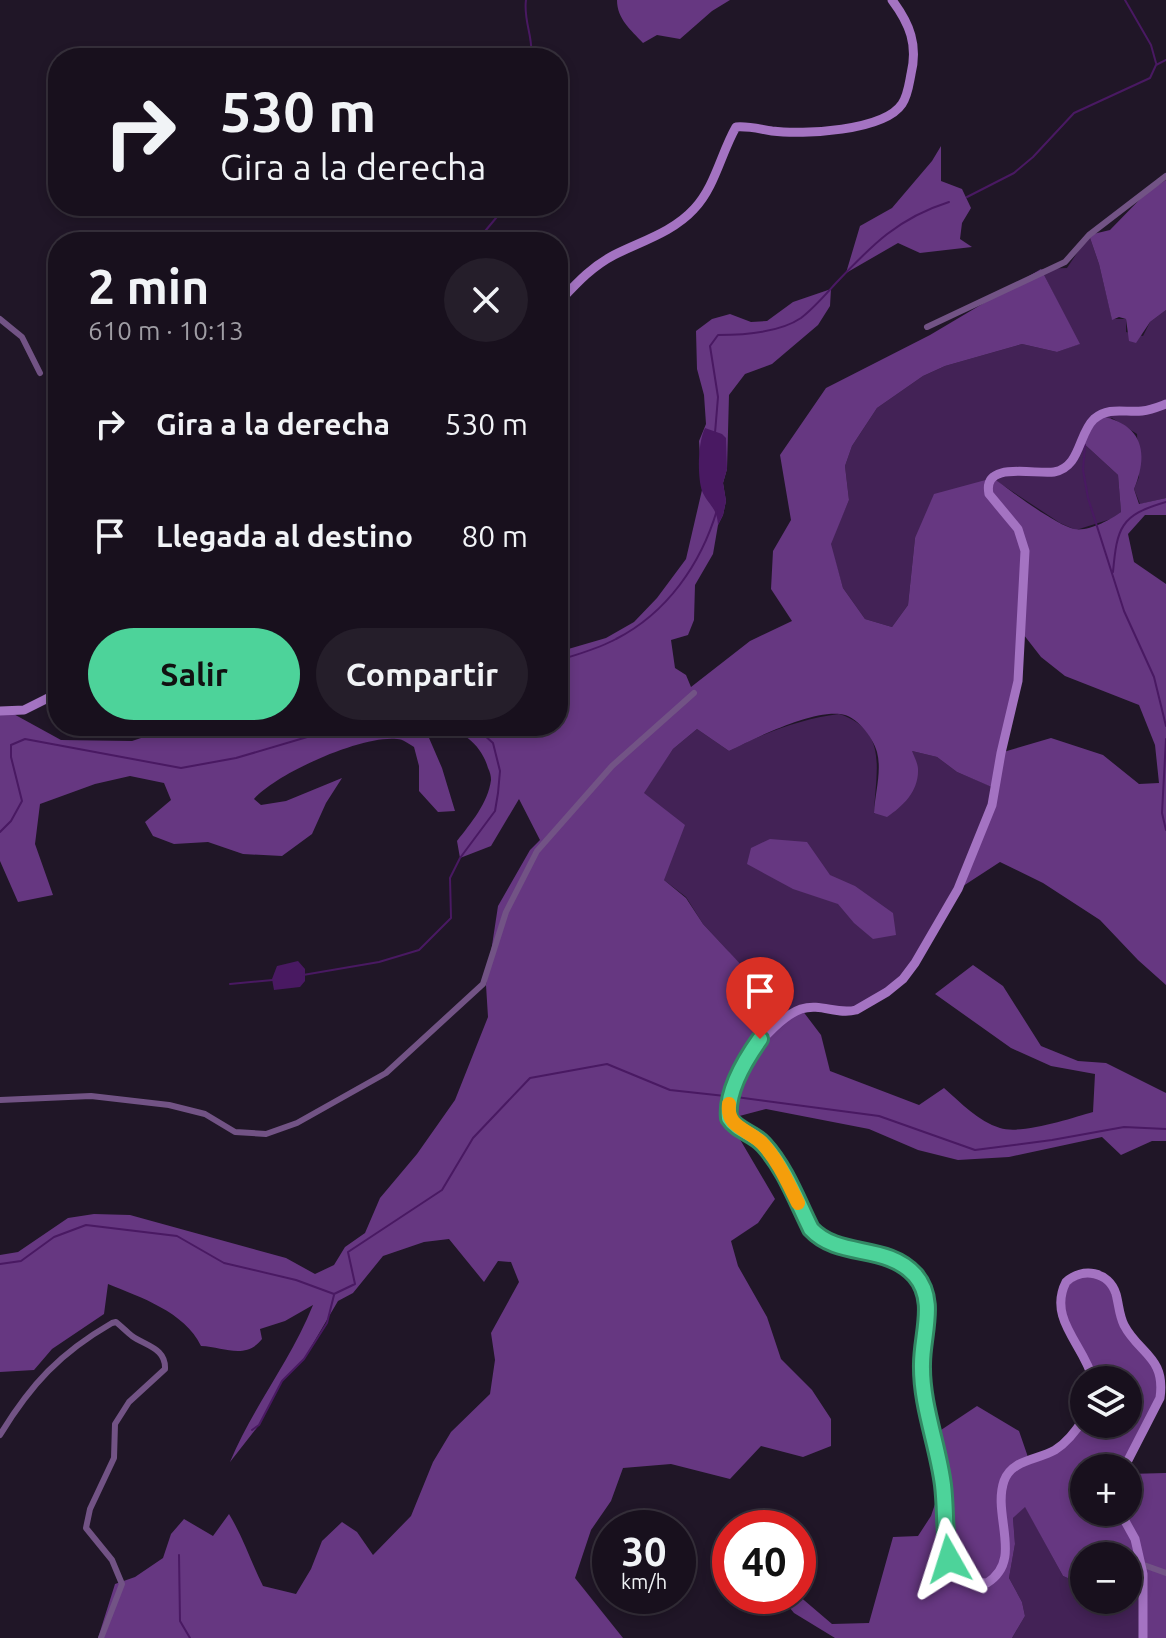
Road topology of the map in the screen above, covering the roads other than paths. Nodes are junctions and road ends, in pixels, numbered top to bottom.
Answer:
1 (892, 0) edge
2 (1166, 176) edge
3 (568, 292) edge
4 (0, 319) edge
5 (927, 327) dead end
6 (40, 373) dead end
7 (1166, 404) edge
8 (694, 693) dead end
9 (48, 698) edge
10 (0, 711) edge
11 (0, 1100) edge
12 (1089, 1366) edge
13 (1142, 1433) edge
14 (0, 1435) edge
15 (1070, 1438) edge
16 (1142, 1564) edge
17 (1166, 1573) edge
18 (1142, 1601) edge
19 (101, 1638) edge
20 (1143, 1638) edge

1 - 3 street
2 - 5 street
4 - 6 street
7 - 15 street
8 - 11 street
9 - 10 street
12 - 13 street
14 - 19 street
16 - 17 street
18 - 20 street

